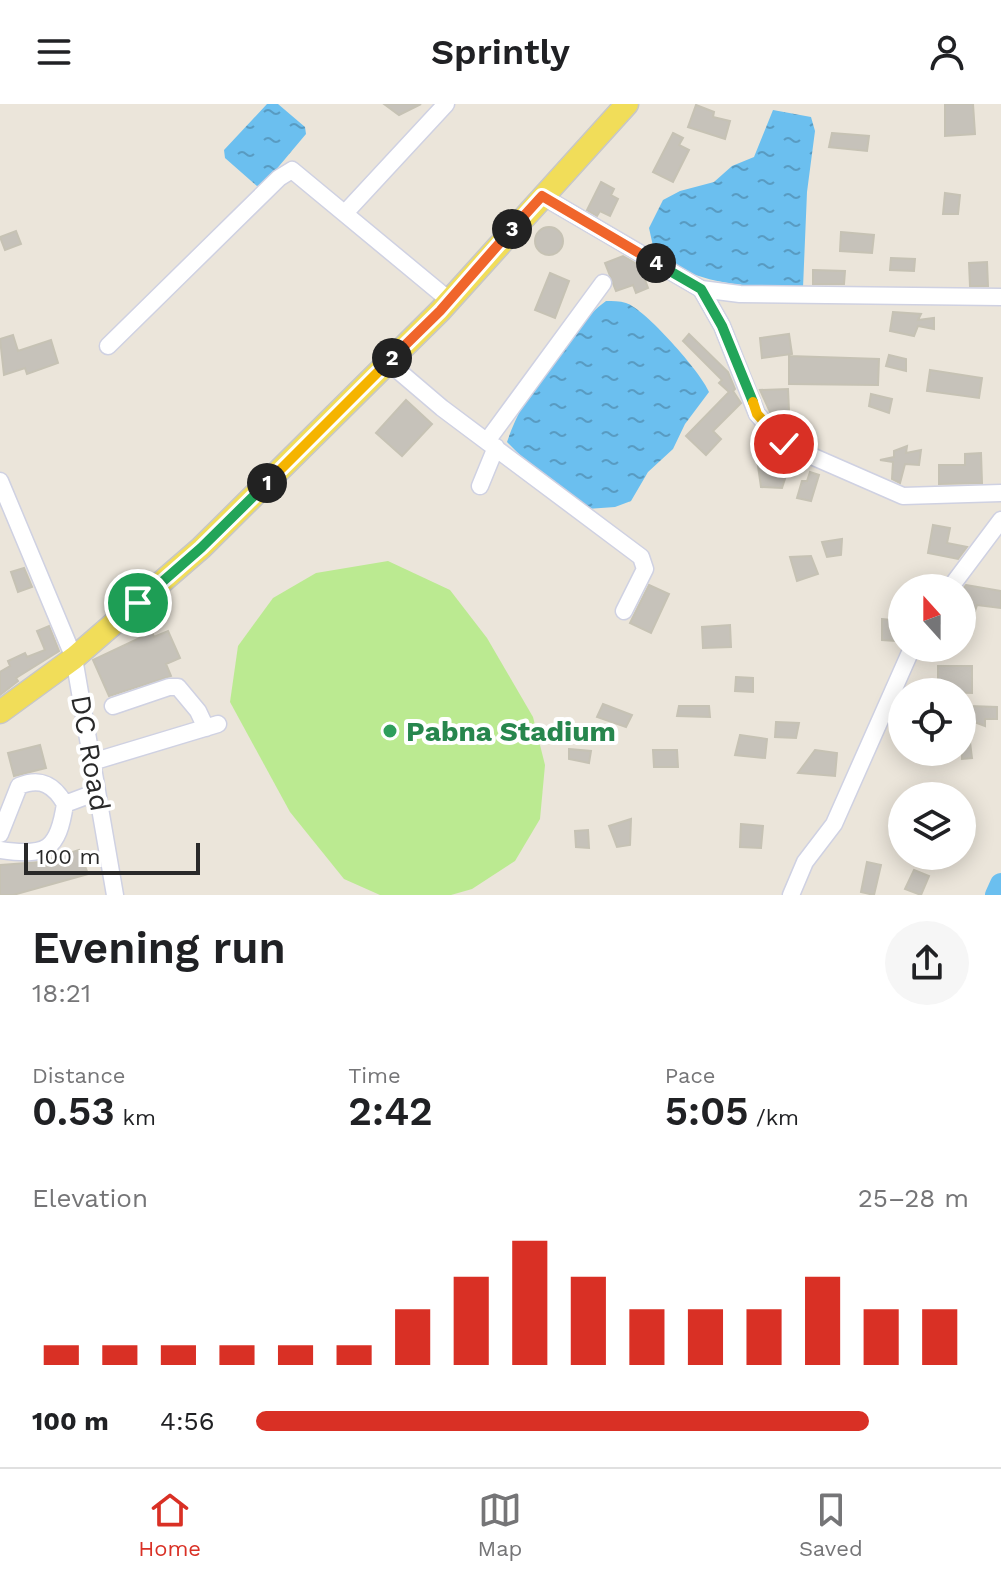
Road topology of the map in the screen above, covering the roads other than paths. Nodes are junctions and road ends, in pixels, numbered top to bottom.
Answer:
1 (446, 104) edge
2 (627, 104) edge
3 (542, 196) junction
4 (345, 213) junction
5 (603, 283) dead end
6 (701, 289) junction
7 (1001, 297) edge
8 (449, 300) junction
9 (108, 346) dead end
10 (388, 362) junction
11 (491, 444) junction
12 (0, 481) edge
13 (480, 486) dead end
14 (1001, 493) edge
15 (1001, 520) edge
16 (960, 574) edge
17 (624, 611) dead end
18 (74, 658) junction
19 (906, 662) edge
20 (113, 706) dead end
21 (0, 712) edge
22 (92, 762) junction
23 (97, 792) junction
24 (65, 804) junction
25 (0, 834) edge
26 (0, 850) edge
27 (115, 895) edge
28 (791, 895) edge

1 - 4 street
2 - 3 main road
3 - 6 street
3 - 8 main road
4 - 8 street
4 - 9 street
5 - 11 street
6 - 7 street
6 - 14 street
8 - 10 main road
10 - 11 street
10 - 18 main road
11 - 13 street
11 - 17 street
12 - 18 street, DC Road
15 - 16 street
18 - 21 main road
18 - 22 street, DC Road
19 - 28 street
20 - 22 street
22 - 23 street, DC Road
23 - 24 street
23 - 27 street, DC Road
24 - 25 street
24 - 26 street

